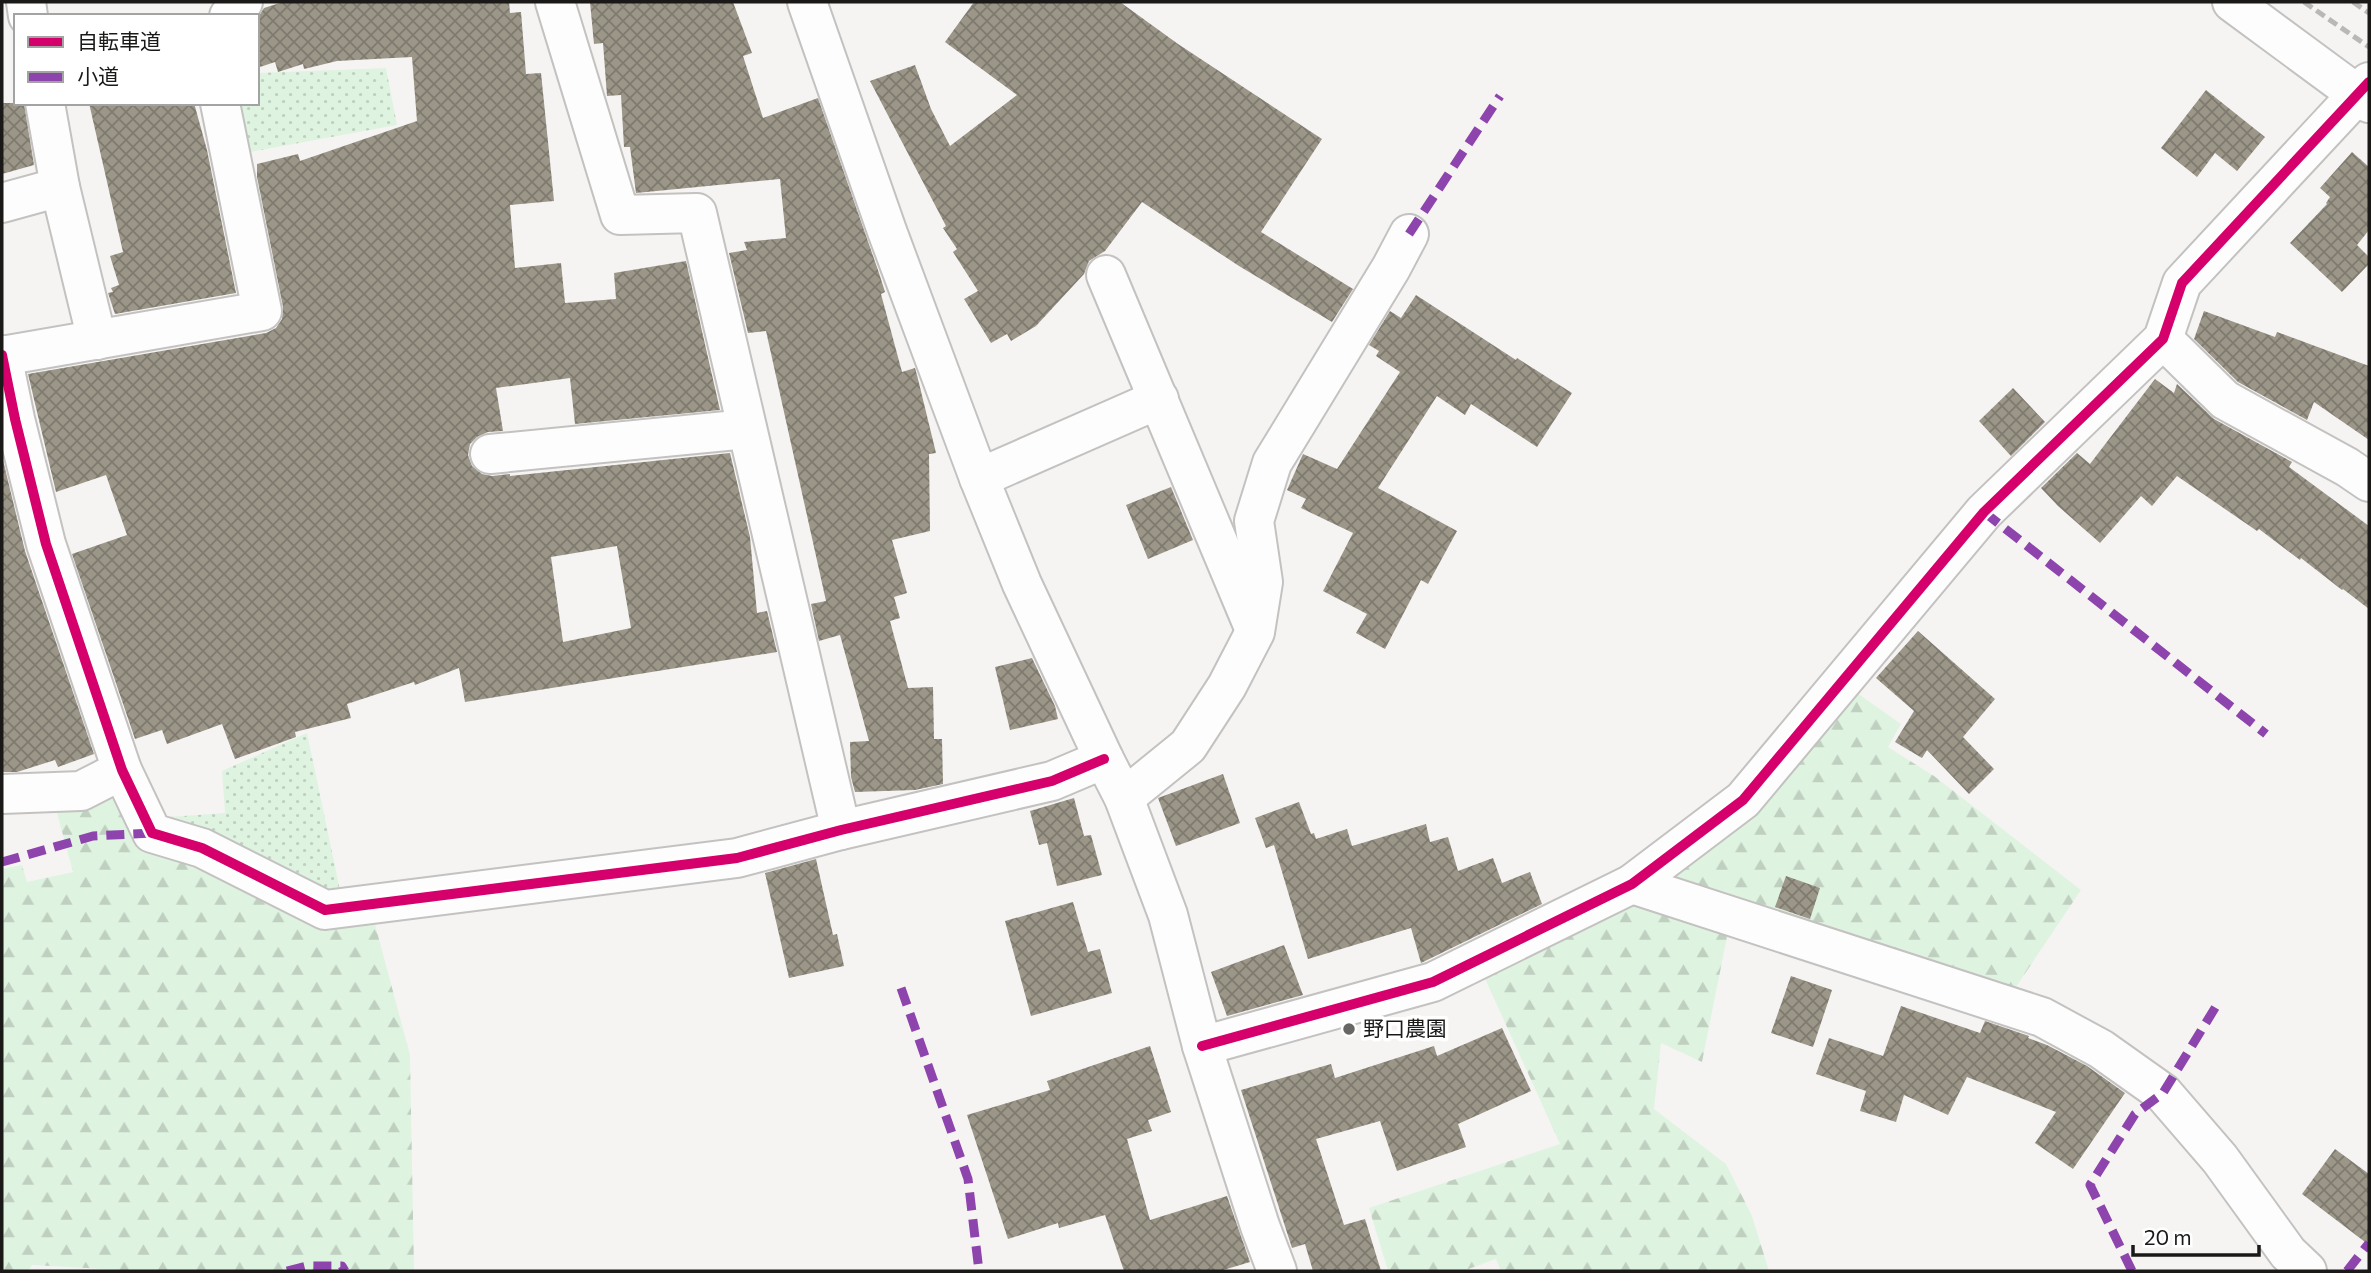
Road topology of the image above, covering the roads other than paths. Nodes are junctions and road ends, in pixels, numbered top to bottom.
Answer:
1 (555, 2) edge
2 (807, 2) edge
3 (2232, 2) edge
4 (2365, 93) edge
5 (45, 105) edge
6 (220, 105) edge
7 (61, 187) junction
8 (2, 203) edge
9 (1409, 234) dead end
10 (1106, 275) dead end
11 (2163, 339) junction
12 (97, 340) junction
13 (2, 355) edge
14 (1159, 399) junction
15 (8, 421) edge
16 (747, 429) junction
17 (490, 454) dead end
18 (979, 478) junction
19 (2369, 482) edge
20 (1255, 632) junction
21 (1104, 759) junction
22 (122, 770) junction
23 (2, 794) edge
24 (1124, 798) junction
25 (841, 830) junction
26 (1632, 884) junction
27 (1202, 1046) junction
28 (1277, 1271) edge
29 (2307, 1271) edge

1 - 16 street
2 - 18 street
3 - 4 street
4 - 11 street
5 - 7 street
6 - 12 street
7 - 8 street
7 - 12 street
9 - 20 street
10 - 14 street
11 - 19 street
11 - 26 street
12 - 13 street
13 - 15 street
14 - 18 street
14 - 20 street
15 - 22 street
16 - 17 street
16 - 25 street
18 - 21 street
20 - 24 street
21 - 24 street
21 - 25 street
22 - 23 street
22 - 25 street
24 - 27 street
26 - 27 street
26 - 29 street
27 - 28 street

